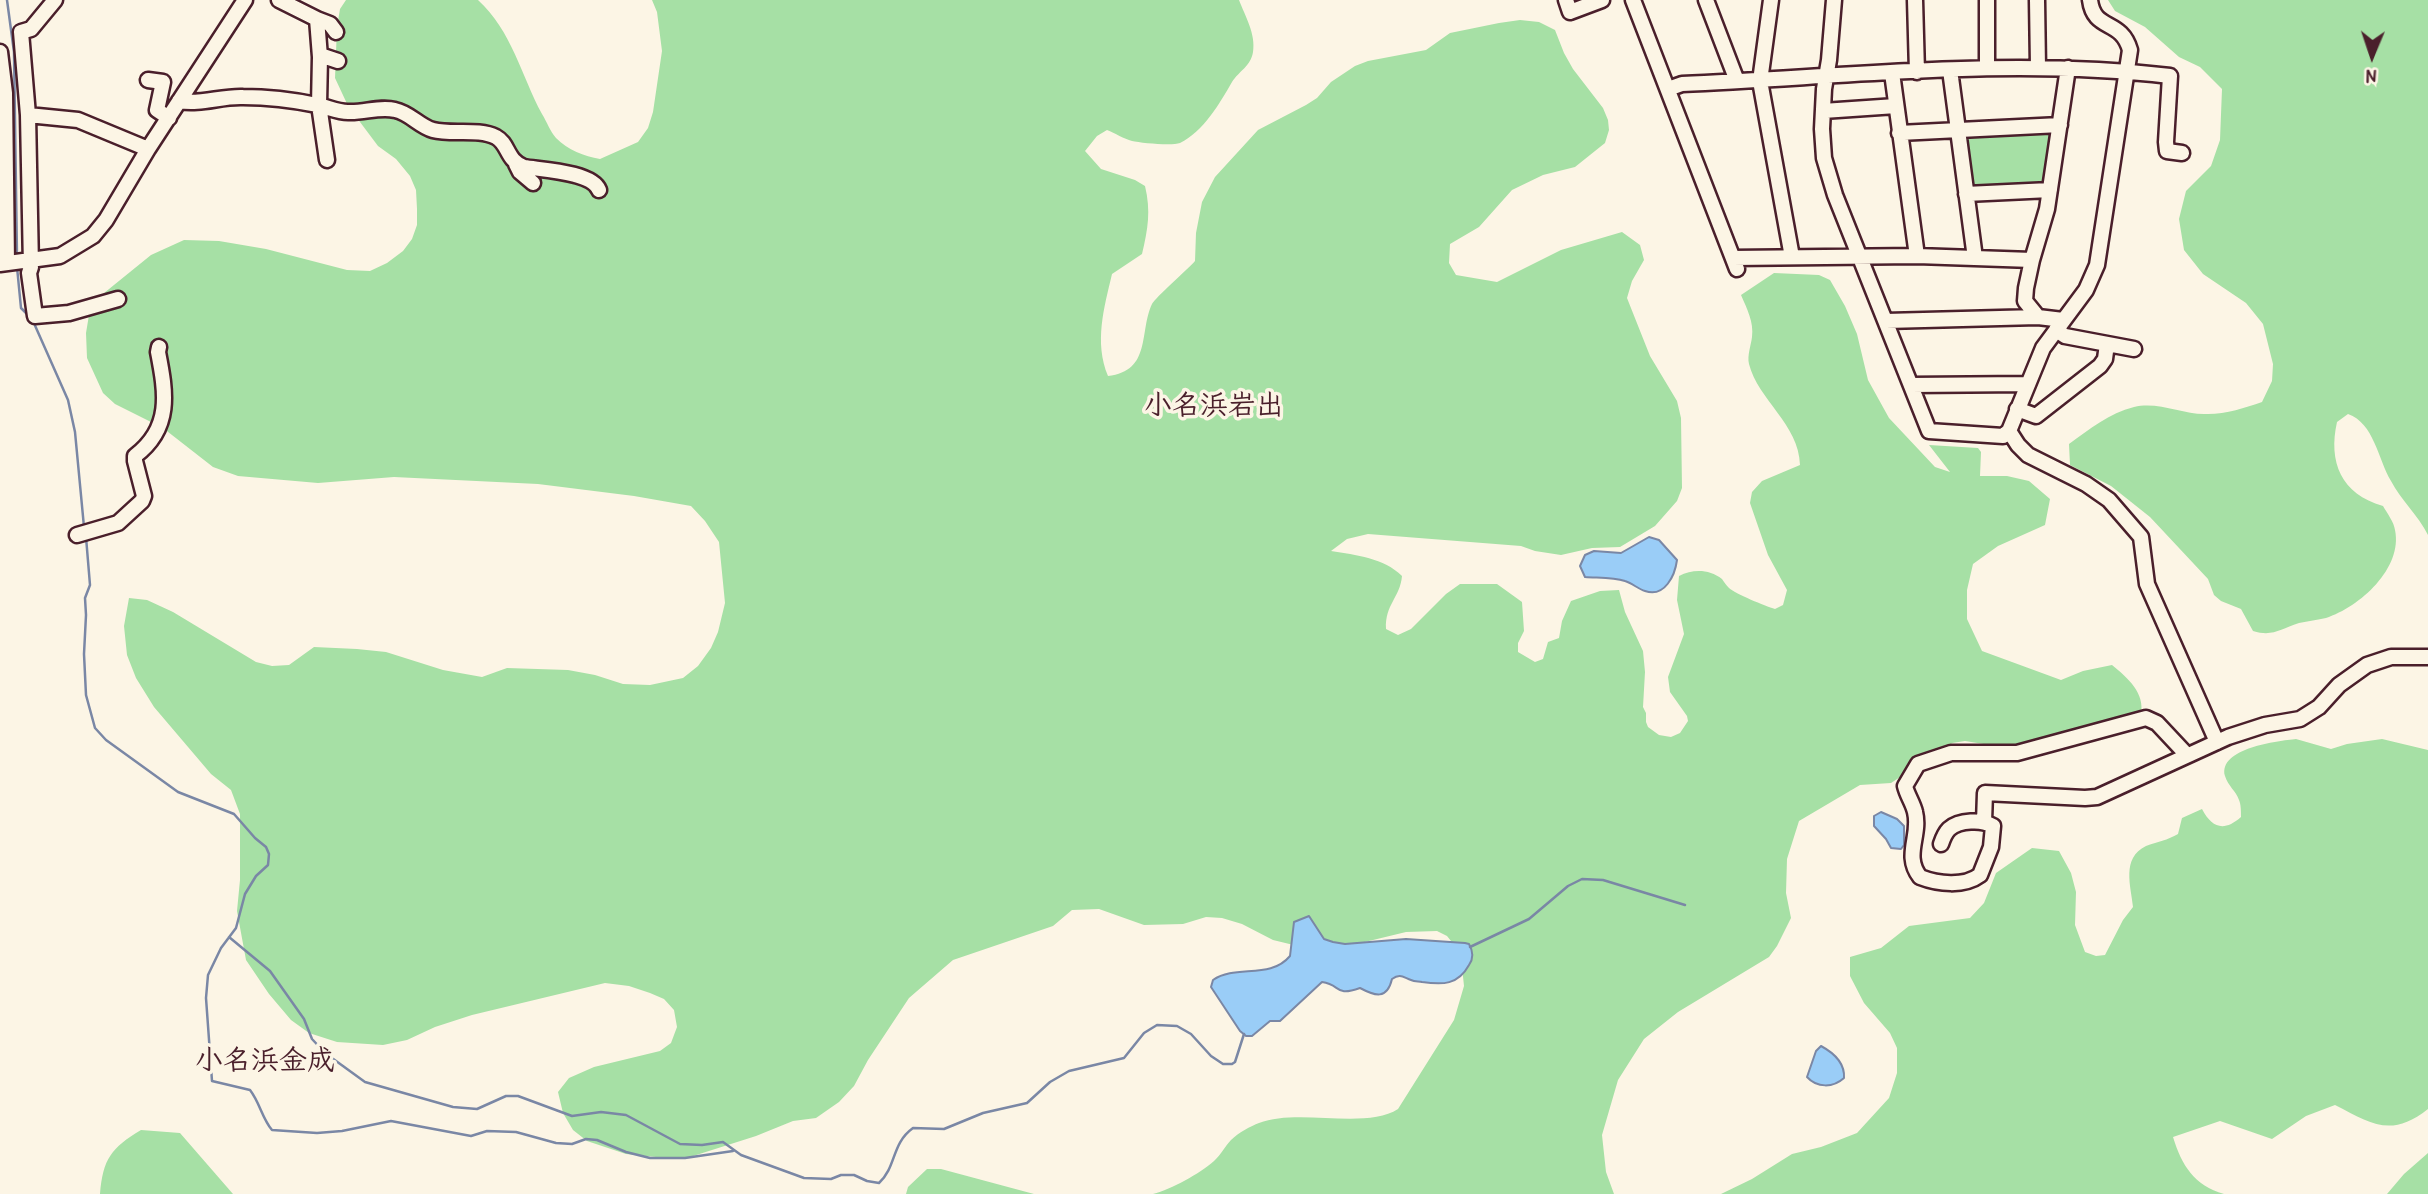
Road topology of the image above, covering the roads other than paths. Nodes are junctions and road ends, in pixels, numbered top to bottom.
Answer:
1 (55, 0) edge
2 (245, 0) edge
3 (279, 0) edge
4 (1566, 0) edge
5 (1602, 0) edge
6 (1633, 0) edge
7 (1706, 0) edge
8 (1771, 0) edge
9 (1834, 0) edge
10 (1915, 0) edge
11 (1987, 0) edge
12 (2037, 0) edge
13 (2090, 0) edge
14 (317, 19) junction
15 (336, 32) dead end
16 (0, 52) edge
17 (320, 55) junction
18 (338, 61) dead end
19 (2038, 67) junction
20 (1987, 68) junction
21 (2068, 68) junction
22 (1950, 70) junction
23 (2128, 71) junction
24 (1917, 72) junction
25 (1892, 73) junction
26 (1826, 76) junction
27 (148, 80) dead end
28 (1737, 81) junction
29 (1760, 81) junction
30 (1668, 89) junction
31 (3, 93) edge
32 (180, 101) junction
33 (319, 105) junction
34 (1896, 106) junction
35 (1823, 111) junction
36 (28, 115) junction
37 (169, 118) junction
38 (2060, 125) junction
39 (1957, 130) junction
40 (1899, 133) junction
41 (148, 149) junction
42 (3, 150) edge
43 (2182, 153) dead end
44 (327, 160) dead end
45 (516, 164) junction
46 (533, 183) dead end
47 (599, 190) dead end
48 (2050, 190) junction
49 (1966, 194) junction
50 (3, 200) edge
51 (1860, 256) junction
52 (1917, 256) junction
53 (1792, 257) junction
54 (1975, 258) junction
55 (29, 260) junction
56 (2032, 260) junction
57 (3, 263) edge
58 (117, 299) dead end
59 (2038, 317) junction
60 (1886, 321) junction
61 (2059, 325) junction
62 (2107, 344) junction
63 (159, 347) dead end
64 (2134, 349) dead end
65 (2027, 384) junction
66 (1911, 385) junction
67 (2017, 409) junction
68 (2009, 431) junction
69 (76, 535) dead end
70 (2428, 657) edge
71 (2217, 742) junction
72 (2187, 755) junction
73 (1984, 822) junction
74 (1941, 844) dead end

1 - 36 street
2 - 32 street
3 - 14 street
4 - 5 street
6 - 30 street
7 - 28 street
8 - 29 street
9 - 26 street
10 - 24 street
11 - 20 street
12 - 19 street
13 - 23 street
14 - 15 street
14 - 17 street
16 - 31 street
17 - 18 street
17 - 33 street
19 - 20 street
19 - 21 street
20 - 22 street
21 - 23 street
21 - 38 street
22 - 24 street
22 - 39 street
23 - 43 street
23 - 61 street
24 - 25 street
25 - 26 street
25 - 34 street
26 - 29 street
26 - 35 street
27 - 37 street
28 - 29 street
28 - 30 street
29 - 53 street
30 - 53 street
31 - 42 street
32 - 33 street
32 - 37 street
33 - 44 street
33 - 45 street
34 - 35 street
34 - 40 street
35 - 51 street
36 - 41 street
36 - 55 street
37 - 41 street
38 - 39 street
38 - 48 street
39 - 40 street
39 - 49 street
40 - 52 street
41 - 55 street
42 - 50 street
45 - 46 street
45 - 47 street
48 - 49 street
48 - 56 street
49 - 54 street
50 - 57 street
51 - 52 street
51 - 53 street
51 - 60 street
52 - 54 street
54 - 56 street
55 - 57 street
55 - 58 street
56 - 59 street
59 - 60 street
59 - 61 street
60 - 66 street
61 - 62 street
61 - 65 street
62 - 64 street
62 - 67 street
63 - 69 street
65 - 66 street
65 - 67 street
66 - 68 street
67 - 68 street
68 - 71 street
70 - 71 street
71 - 72 street
72 - 73 street
72 - 73 street
73 - 74 street

